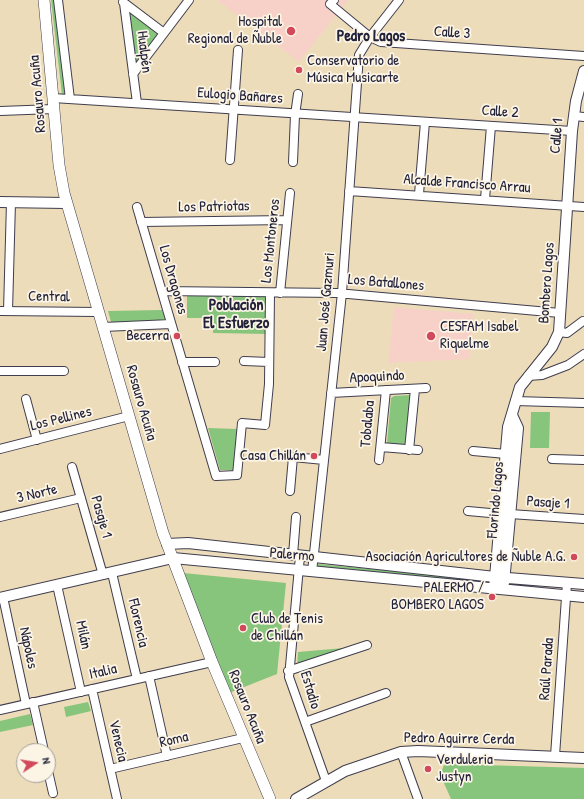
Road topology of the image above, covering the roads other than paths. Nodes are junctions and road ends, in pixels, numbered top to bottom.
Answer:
1 (44, 0) edge
2 (58, 0) edge
3 (188, 0) edge
4 (399, 0) edge
5 (122, 2) edge
6 (332, 2) edge
7 (164, 33) junction
8 (370, 37) junction
9 (238, 50) dead end
10 (584, 56) edge
11 (584, 71) edge
12 (133, 74) junction
13 (298, 94) dead end
14 (70, 99) junction
15 (54, 103) junction
16 (137, 103) junction
17 (234, 109) junction
18 (0, 111) edge
19 (295, 115) junction
20 (579, 117) edge
21 (354, 118) junction
22 (425, 122) junction
23 (491, 126) junction
24 (572, 131) junction
25 (230, 160) dead end
26 (293, 162) dead end
27 (349, 191) junction
28 (290, 193) dead end
29 (419, 194) junction
30 (485, 199) junction
31 (0, 202) edge
32 (11, 202) junction
33 (66, 203) junction
34 (567, 205) junction
35 (136, 207) dead end
36 (584, 207) edge
37 (287, 220) junction
38 (141, 222) junction
39 (162, 291) junction
40 (270, 293) junction
41 (280, 293) junction
42 (342, 293) junction
43 (4, 311) edge
44 (98, 312) junction
45 (560, 313) junction
46 (583, 321) dead end
47 (171, 324) junction
48 (103, 327) junction
49 (559, 332) junction
50 (584, 354) edge
51 (244, 361) dead end
52 (182, 362) junction
53 (215, 362) dead end
54 (269, 362) junction
55 (64, 371) dead end
56 (0, 372) edge
57 (528, 376) junction
58 (426, 388) dead end
59 (414, 389) junction
60 (386, 390) junction
61 (331, 393) junction
62 (26, 398) dead end
63 (515, 400) junction
64 (584, 403) edge
65 (512, 415) junction
66 (129, 416) junction
67 (37, 440) junction
68 (381, 447) junction
69 (0, 449) edge
70 (409, 450) junction
71 (418, 450) dead end
72 (473, 451) dead end
73 (506, 454) junction
74 (552, 459) dead end
75 (324, 460) junction
76 (379, 460) dead end
77 (584, 460) edge
78 (72, 467) dead end
79 (216, 476) joint
80 (290, 491) dead end
81 (81, 498) junction
82 (468, 511) dead end
83 (505, 514) junction
84 (0, 517) edge
85 (296, 517) dead end
86 (584, 519) edge
87 (167, 544) junction
88 (297, 555) junction
89 (314, 557) junction
90 (173, 558) junction
91 (298, 570) junction
92 (312, 572) junction
93 (107, 574) junction
94 (500, 577) junction
95 (567, 583) junction
96 (584, 584) edge
97 (57, 585) junction
98 (499, 589) junction
99 (566, 595) junction
100 (584, 597) edge
101 (1, 598) edge
102 (367, 645) dead end
103 (212, 662) junction
104 (288, 671) junction
105 (149, 676) junction
106 (137, 679) junction
107 (92, 689) junction
108 (81, 692) junction
109 (386, 693) dead end
110 (30, 703) junction
111 (0, 710) edge
112 (305, 722) junction
113 (243, 738) junction
114 (42, 743) edge
115 (400, 752) junction
116 (167, 756) junction
117 (555, 756) junction
118 (584, 758) edge
119 (110, 769) junction
120 (326, 781) junction
121 (51, 783) edge
122 (53, 793) dead end
123 (117, 799) edge
124 (270, 799) edge
125 (296, 799) edge
126 (418, 799) edge

1 - 15 main road, Rosauro Acuña
2 - 14 street, Rosauro Acuña
3 - 7 street
4 - 8 street, Juan José Gazmuri
5 - 7 street
5 - 12 street, Hualpén
6 - 8 street, Calle 3
7 - 12 street
8 - 10 street, Calle 3
8 - 21 street, Juan José Gazmuri
9 - 17 street
11 - 20 street, Calle 1
12 - 16 street, Hualpén
13 - 19 street
14 - 15 street, Eulogio Bañares
14 - 16 street, Eulogio Bañares
15 - 18 street, Eulogio Bañares
15 - 33 main road, Rosauro Acuña
16 - 17 street, Eulogio Bañares
17 - 19 street, Eulogio Bañares
17 - 25 street
19 - 21 street, Eulogio Bañares
19 - 26 street
20 - 24 street, Calle 1
21 - 22 street, Eulogio Bañares
21 - 27 street, Juan José Gazmuri
22 - 23 street, Calle 2
22 - 29 street
23 - 24 street, Calle 2
23 - 30 street
24 - 34 street, Calle 1
27 - 29 street, Alcalde Francisco Arrau
27 - 42 street, Juan José Gazmuri
28 - 37 street, Los Montoneros
29 - 30 street, Alcalde Francisco Arrau
30 - 34 street, Alcalde Francisco Arrau
31 - 32 street
32 - 33 street
32 - 43 street
33 - 44 main road, Rosauro Acuña
34 - 36 street, Alcalde Francisco Arrau
34 - 45 street, Bombero Lagos
35 - 38 street, Los Dragones
37 - 38 street, Los Patriotas
37 - 41 street, Los Montoneros
38 - 39 street, Los Dragones
39 - 40 street, Los Batallones
39 - 47 street, Los Dragones
40 - 41 street, Los Batallones
40 - 54 street, Los Montoneros
41 - 42 street, Los Batallones
42 - 45 street, Los Batallones
42 - 61 street, Juan José Gazmuri
43 - 44 street, Central
44 - 48 main road, Rosauro Acuña
45 - 49 street, Bombero Lagos
46 - 49 street
47 - 48 street
47 - 52 street, Los Dragones
48 - 66 main road, Rosauro Acuña
49 - 57 street, Bombero Lagos
50 - 57 street
51 - 54 street
52 - 53 street
52 - 79 street, Los Dragones
54 - 79 street, Los Montoneros
55 - 56 street
57 - 63 street, Florindo Lagos
58 - 59 street, Apoquindo
59 - 60 street, Apoquindo
59 - 70 street
60 - 61 street, Apoquindo
60 - 68 street, Tobalaba
61 - 75 street, Juan José Gazmuri
62 - 67 street
63 - 64 street
63 - 65 street, Florindo Lagos
65 - 73 street, Florindo Lagos
65 - 83 street, Florindo Lagos
66 - 67 street, Los Pellines
66 - 87 main road, Rosauro Acuña
67 - 69 street, Los Pellines
68 - 70 street
68 - 76 street, Tobalaba
70 - 71 street
72 - 73 street
73 - 83 street, Florindo Lagos
74 - 77 street
75 - 80 street
75 - 89 street, Juan José Gazmuri
78 - 81 street, Pasaje 1
81 - 84 street, 3 Norte
81 - 93 street, Pasaje 1
82 - 83 street, Pasaje 1
83 - 86 street, Pasaje 1
83 - 94 street, Florindo Lagos
85 - 88 street, Palermo
87 - 88 street, Palermo
87 - 90 main road, Rosauro Acuña
88 - 89 street, Palermo
88 - 91 street, Estadio
89 - 92 street, Juan José Gazmuri
89 - 94 street, Palermo
90 - 91 street, Palermo
90 - 93 street, Palermo
90 - 103 main road, Rosauro Acuña
91 - 92 street, Palermo
91 - 104 street, Estadio
92 - 98 street, Palermo
93 - 97 street, Palermo
93 - 106 street, Florencia
94 - 95 street, Palermo
94 - 98 street, Florindo Lagos
95 - 96 street, Palermo
95 - 99 street, Raúl Parada
97 - 101 street, Palermo
97 - 108 street, Milán
98 - 99 street, Palermo
99 - 100 street, Palermo
99 - 117 street, Raúl Parada
101 - 110 street, Nápoles
102 - 104 street
103 - 105 street, Italia
103 - 113 main road, Rosauro Acuña
104 - 112 street, Estadio
105 - 106 street, Italia
105 - 116 street
106 - 107 street, Italia
107 - 108 street, Italia
107 - 119 street, Venecia
108 - 110 street, Italia
109 - 112 street
110 - 111 street, Italia
110 - 114 street, Nápoles
112 - 120 street, Estadio
113 - 116 street, Roma
113 - 124 main road, Rosauro Acuña
115 - 117 street, Pedro Aguirre Cerda
115 - 120 street, Pedro Aguirre Cerda
115 - 126 street
116 - 119 street, Roma
117 - 118 street, Pedro Aguirre Cerda
119 - 123 street, Venecia
120 - 125 street, Pedro Aguirre Cerda
121 - 122 street

